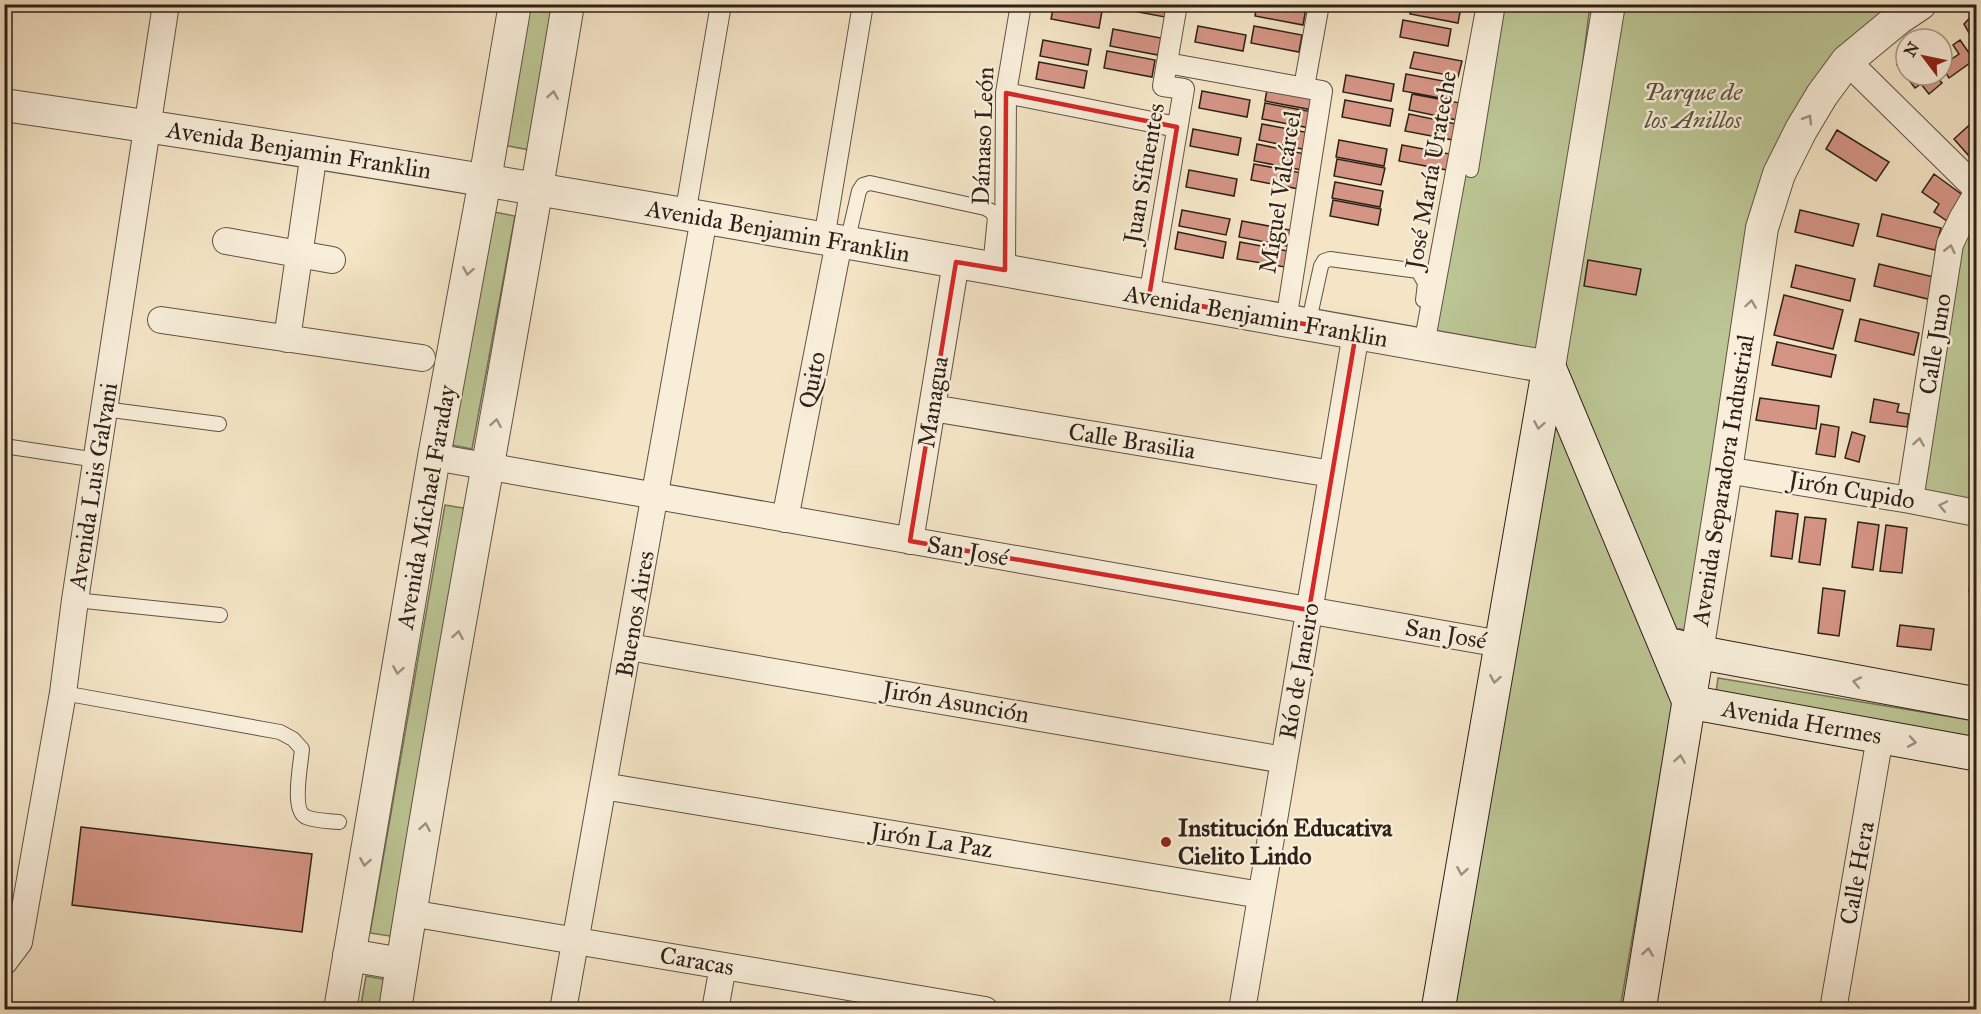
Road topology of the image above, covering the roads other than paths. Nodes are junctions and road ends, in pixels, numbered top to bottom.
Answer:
1 (166, 4) edge
2 (514, 4) edge
3 (568, 4) edge
4 (721, 4) edge
5 (862, 4) edge
6 (1021, 4) edge
7 (1177, 4) edge
8 (1319, 4) edge
9 (1487, 4) edge
10 (1498, 4) edge
11 (1608, 4) edge
12 (1920, 4) edge
13 (1847, 61) junction
14 (1167, 63) junction
15 (1304, 87) junction
16 (1006, 93) junction
17 (4, 105) edge
18 (148, 126) junction
19 (1177, 127) junction
20 (314, 152) junction
21 (1471, 170) dead end
22 (485, 180) junction
23 (538, 188) junction
24 (1977, 188) edge
25 (1977, 195) edge
26 (694, 216) junction
27 (226, 241) dead end
28 (837, 241) junction
29 (299, 254) junction
30 (332, 260) dead end
31 (956, 262) junction
32 (997, 269) junction
33 (1149, 297) junction
34 (161, 320) dead end
35 (1297, 323) junction
36 (1356, 333) junction
37 (287, 339) junction
38 (1420, 345) junction
39 (422, 358) dead end
40 (1549, 367) junction
41 (932, 408) junction
42 (104, 409) junction
43 (219, 424) dead end
44 (4, 446) edge
45 (434, 457) junction
46 (97, 460) junction
47 (488, 466) junction
48 (1726, 470) junction
49 (1332, 474) junction
50 (656, 496) junction
51 (1910, 500) junction
52 (1977, 513) edge
53 (785, 519) junction
54 (910, 541) junction
55 (75, 600) junction
56 (1309, 610) junction
57 (219, 615) dead end
58 (1665, 643) junction
59 (1501, 644) junction
60 (629, 647) junction
61 (1696, 652) junction
62 (63, 693) junction
63 (1689, 702) junction
64 (1977, 704) edge
65 (1881, 736) junction
66 (1977, 754) edge
67 (1284, 760) junction
68 (603, 786) junction
69 (339, 822) dead end
70 (1261, 895) junction
71 (410, 913) junction
72 (575, 941) junction
73 (349, 955) junction
74 (4, 962) edge
75 (402, 964) junction
76 (723, 966) junction
77 (945, 1006) edge
78 (340, 1010) edge
79 (395, 1010) edge
80 (563, 1010) edge
81 (715, 1010) edge
82 (985, 1010) edge
83 (1242, 1010) edge
84 (1438, 1010) edge
85 (1639, 1010) edge
86 (1833, 1010) edge

1 - 18 street, Avenida Luis Galvani
2 - 22 street, Avenida Michael Faraday
23 -> 3 street
4 - 26 street
5 - 28 street
6 - 16 street, Dámaso León
7 - 14 street, Juan Sifuentes
8 - 15 street, Miguel Valcárcel
9 - 38 street, José María Urateche
10 - 21 lane
11 - 40 street
12 - 13 street, Avenida Separadora Industrial
13 - 24 street
48 -> 13 street, Avenida Separadora Industrial
14 - 15 street, Miguel Valcárcel
14 - 19 street, Juan Sifuentes
15 - 35 street, Miguel Valcárcel
16 - 19 street
16 - 32 street, Dámaso León
17 - 18 street, Avenida Benjamin Franklin
18 - 20 street, Avenida Benjamin Franklin
18 - 42 street, Avenida Luis Galvani
19 - 33 street, Juan Sifuentes
20 - 22 street, Avenida Benjamin Franklin
20 - 29 street
22 - 23 street, Avenida Benjamin Franklin
22 -> 45 street, Avenida Michael Faraday
23 - 26 street, Avenida Benjamin Franklin
47 -> 23 street
51 -> 25 street, Calle Juno
26 - 28 street, Avenida Benjamin Franklin
26 - 50 street, Buenos Aires
27 - 29 street
28 - 31 street, Avenida Benjamin Franklin
28 - 32 lane
28 - 53 street, Quito
29 - 30 street
29 - 37 street
31 - 32 street, Avenida Benjamin Franklin
31 - 41 street, Managua
32 - 33 street, Avenida Benjamin Franklin
33 - 35 street, Avenida Benjamin Franklin
34 - 37 street
35 - 36 street, Avenida Benjamin Franklin
35 - 38 lane
36 - 38 street, Avenida Benjamin Franklin
36 - 49 street, Río de Janeiro
37 - 39 street
38 - 40 street, Avenida Benjamin Franklin
40 - 58 main road, Avenida Hermes
40 -> 59 main road
41 - 49 street, Calle Brasilia
41 - 54 street, Managua
42 - 43 lane
42 - 46 street, Avenida Luis Galvani
44 - 46 lane
45 - 47 street, San José
45 -> 73 street, Avenida Michael Faraday
46 - 55 street, Avenida Luis Galvani
47 - 50 street, San José
71 -> 47 street
48 - 51 street, Jirón Cupido
48 - 61 street, Avenida Separadora Industrial
49 - 56 street, Río de Janeiro
50 - 53 street, San José
50 - 60 street, Buenos Aires
52 -> 51 street, Jirón Cupido
53 - 54 street, San José
54 - 56 street, San José
55 - 57 lane
55 - 62 street, Avenida Luis Galvani
56 - 59 street, San José
56 - 67 street, Río de Janeiro
58 - 61 main road, Avenida Hermes
58 - 63 main road, Avenida Hermes
59 -> 84 main road
60 - 67 street, Jirón Asunción
60 - 68 street, Buenos Aires
61 - 63 main road, Avenida Separadora Industrial
64 -> 61 main road, Avenida Hermes
62 - 69 lane
62 - 74 street, Avenida Luis Galvani
63 - 65 main road, Avenida Hermes
85 -> 63 main road, Avenida Separadora Industrial
65 -> 66 main road, Avenida Hermes
65 - 86 street, Calle Hera
67 - 70 street, Río de Janeiro
68 - 70 street, Jirón La Paz
68 - 72 street, Buenos Aires
70 - 83 street, Río de Janeiro
71 - 72 street, Caracas
71 - 75 street
72 - 76 street, Caracas
72 - 80 street, Buenos Aires
73 - 75 street
73 - 78 street, Avenida Michael Faraday
75 - 79 street
76 - 77 street, Caracas
76 - 81 street
77 - 82 street, Caracas

